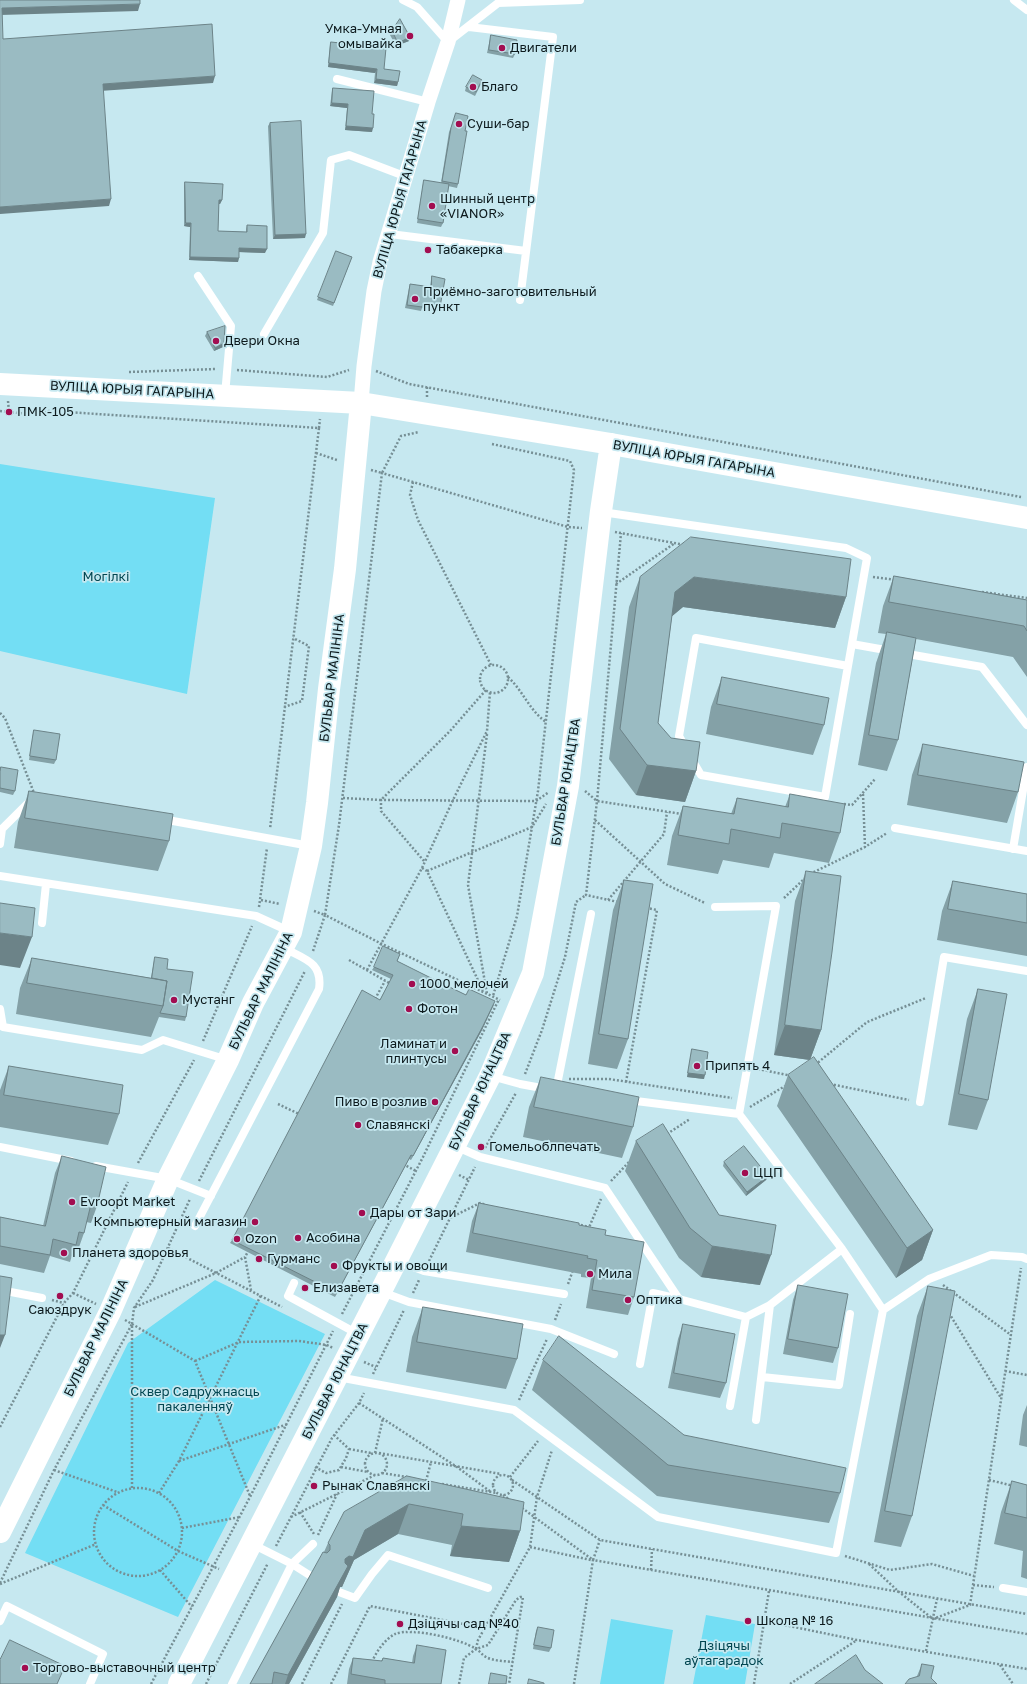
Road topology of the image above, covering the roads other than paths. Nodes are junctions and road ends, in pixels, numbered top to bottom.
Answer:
1 (403, 0) edge
2 (458, 0) edge
3 (580, 0) edge
4 (1014, 0) edge
5 (498, 1) edge
6 (525, 1) edge
7 (1027, 10) edge
8 (469, 27) junction
9 (448, 42) junction
10 (337, 79) dead end
11 (428, 102) junction
12 (407, 177) junction
13 (390, 234) junction
14 (526, 251) junction
15 (198, 276) dead end
16 (520, 300) dead end
17 (264, 334) dead end
18 (0, 384) edge
19 (225, 395) junction
20 (361, 403) junction
21 (611, 444) junction
22 (1027, 518) edge
23 (600, 521) junction
24 (852, 644) junction
25 (848, 666) junction
26 (1027, 725) edge
27 (1027, 767) edge
28 (36, 796) edge
29 (152, 818) edge
30 (895, 828) road end
31 (0, 844) edge
32 (311, 846) junction
33 (1013, 849) junction
34 (1027, 851) edge
35 (0, 876) edge
36 (46, 884) junction
37 (715, 907) road end
38 (591, 914) dead end
39 (42, 922) dead end
40 (287, 940) junction
41 (1027, 971) edge
42 (0, 1009) edge
43 (228, 1060) junction
44 (490, 1076) junction
45 (617, 1098) edge
46 (920, 1102) road end
47 (739, 1114) junction
48 (454, 1146) junction
49 (0, 1147) edge
50 (168, 1179) junction
51 (211, 1196) junction
52 (195, 1226) dead end
53 (842, 1249) junction
54 (1025, 1258) edge
55 (397, 1261) junction
56 (294, 1282) dead end
57 (0, 1290) edge
58 (381, 1292) junction
59 (564, 1294) road end
60 (42, 1298) dead end
61 (679, 1299) junction
62 (770, 1304) junction
63 (883, 1310) junction
64 (850, 1314) dead end
65 (746, 1316) junction
66 (359, 1334) junction
67 (614, 1354) dead end
68 (640, 1364) dead end
69 (337, 1377) junction
70 (762, 1377) junction
71 (730, 1406) dead end
72 (756, 1420) dead end
73 (0, 1532) edge
74 (251, 1544) junction
75 (313, 1544) dead end
76 (292, 1564) junction
77 (314, 1578) edge
78 (488, 1588) dead end
79 (1003, 1588) road end
80 (1027, 1592) edge
81 (343, 1593) edge
82 (0, 1621) edge
83 (90, 1684) edge
84 (179, 1684) edge
85 (232, 1684) edge

1 - 9 lane
2 - 9 street, ВУЛІЦА ЮРЫЯ ГАГАРЫНА
3 - 6 lane
4 - 7 lane
5 - 6 lane
5 - 8 lane
8 - 9 lane
8 - 14 lane
9 - 11 street, ВУЛІЦА ЮРЫЯ ГАГАРЫНА
10 - 11 lane
11 - 12 street, ВУЛІЦА ЮРЫЯ ГАГАРЫНА
12 - 13 street, ВУЛІЦА ЮРЫЯ ГАГАРЫНА
12 - 17 lane
13 - 14 lane
13 - 20 street, ВУЛІЦА ЮРЫЯ ГАГАРЫНА
14 - 16 lane
15 - 19 lane
18 - 19 main road, ВУЛІЦА ЮРЫЯ ГАГАРЫНА
19 - 20 main road, ВУЛІЦА ЮРЫЯ ГАГАРЫНА
20 - 21 main road, ВУЛІЦА ЮРЫЯ ГАГАРЫНА
20 - 32 main road, БУЛЬВАР МАЛІНІНА
21 - 22 main road, ВУЛІЦА ЮРЫЯ ГАГАРЫНА
21 - 23 main road, БУЛЬВАР ЮНАЦТВА
23 - 24 lane
23 - 44 main road, БУЛЬВАР ЮНАЦТВА
24 - 25 lane
24 - 26 lane
25 - 25 lane
27 - 33 lane
28 - 31 lane
29 - 32 lane
30 - 33 lane
32 - 40 main road, БУЛЬВАР МАЛІНІНА
33 - 34 lane
35 - 36 lane
36 - 39 lane
36 - 40 lane
37 - 47 lane
38 - 44 lane
40 - 43 main road, БУЛЬВАР МАЛІНІНА
40 - 51 lane
41 - 46 lane
42 - 43 lane
43 - 50 main road, БУЛЬВАР МАЛІНІНА
44 - 48 main road, БУЛЬВАР ЮНАЦТВА
45 - 47 lane
47 - 53 lane
48 - 55 main road, БУЛЬВАР ЮНАЦТВА
48 - 61 lane
49 - 50 lane
50 - 51 lane
50 - 73 main road, БУЛЬВАР МАЛІНІНА
51 - 52 lane
53 - 62 lane
53 - 63 lane
54 - 63 lane
55 - 58 main road, БУЛЬВАР ЮНАЦТВА
55 - 59 lane
56 - 66 lane
57 - 60 lane
58 - 66 main road, БУЛЬВАР ЮНАЦТВА
58 - 67 lane
61 - 65 lane
61 - 68 lane
62 - 65 lane
62 - 70 lane
63 - 69 lane
64 - 70 lane
65 - 71 lane
66 - 69 main road, БУЛЬВАР ЮНАЦТВА
69 - 74 main road, БУЛЬВАР ЮНАЦТВА
70 - 72 lane
74 - 76 lane
74 - 84 main road, БУЛЬВАР ЮНАЦТВА
75 - 76 lane
76 - 77 lane
76 - 85 lane
78 - 81 lane
79 - 80 lane
82 - 83 lane

